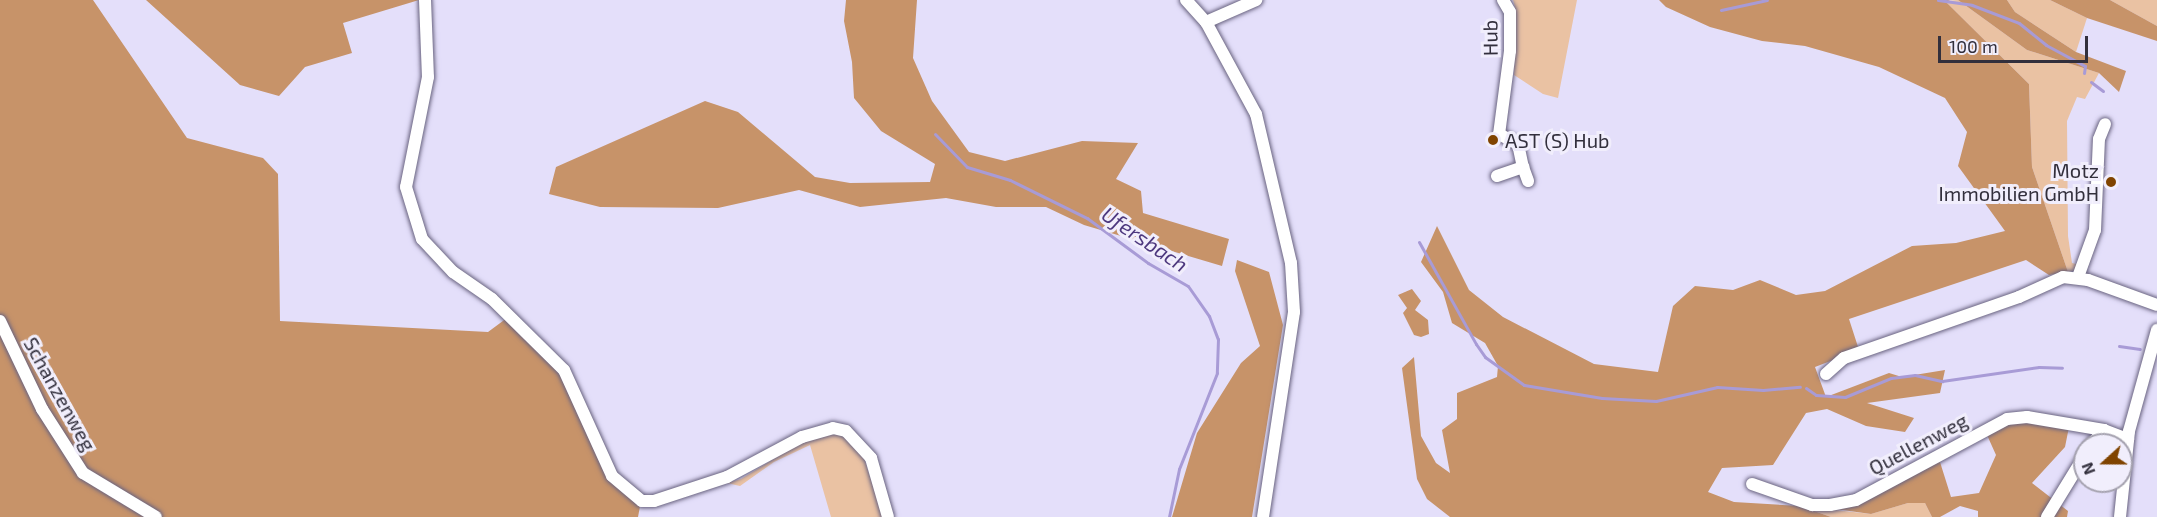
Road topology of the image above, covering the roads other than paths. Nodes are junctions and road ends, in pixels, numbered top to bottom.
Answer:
1 (424, 0) edge
2 (1186, 0) edge
3 (1256, 0) edge
4 (1503, 0) edge
5 (1206, 22) junction
6 (2104, 124) dead end
7 (1523, 167) junction
8 (1497, 176) dead end
9 (1527, 181) dead end
10 (2078, 277) junction
11 (2157, 305) edge
12 (0, 321) edge
13 (2157, 330) edge
14 (1826, 374) dead end
15 (2104, 430) junction
16 (2101, 433) edge
17 (2112, 433) edge
18 (2130, 433) edge
19 (2073, 475) edge
20 (1752, 484) dead end
21 (2122, 493) edge
22 (156, 517) edge
23 (888, 517) edge
24 (1263, 517) edge
25 (2047, 517) edge
26 (2120, 517) edge

1 - 23 street
2 - 5 street
3 - 5 street
4 - 7 street, Hub
5 - 24 street
6 - 10 street
7 - 8 street
7 - 9 street
10 - 11 street
10 - 14 street
12 - 22 street, Schanzenweg
13 - 18 street
15 - 16 street
15 - 17 street, Quellenweg
15 - 20 street, Quellenweg
19 - 25 street
21 - 26 street

